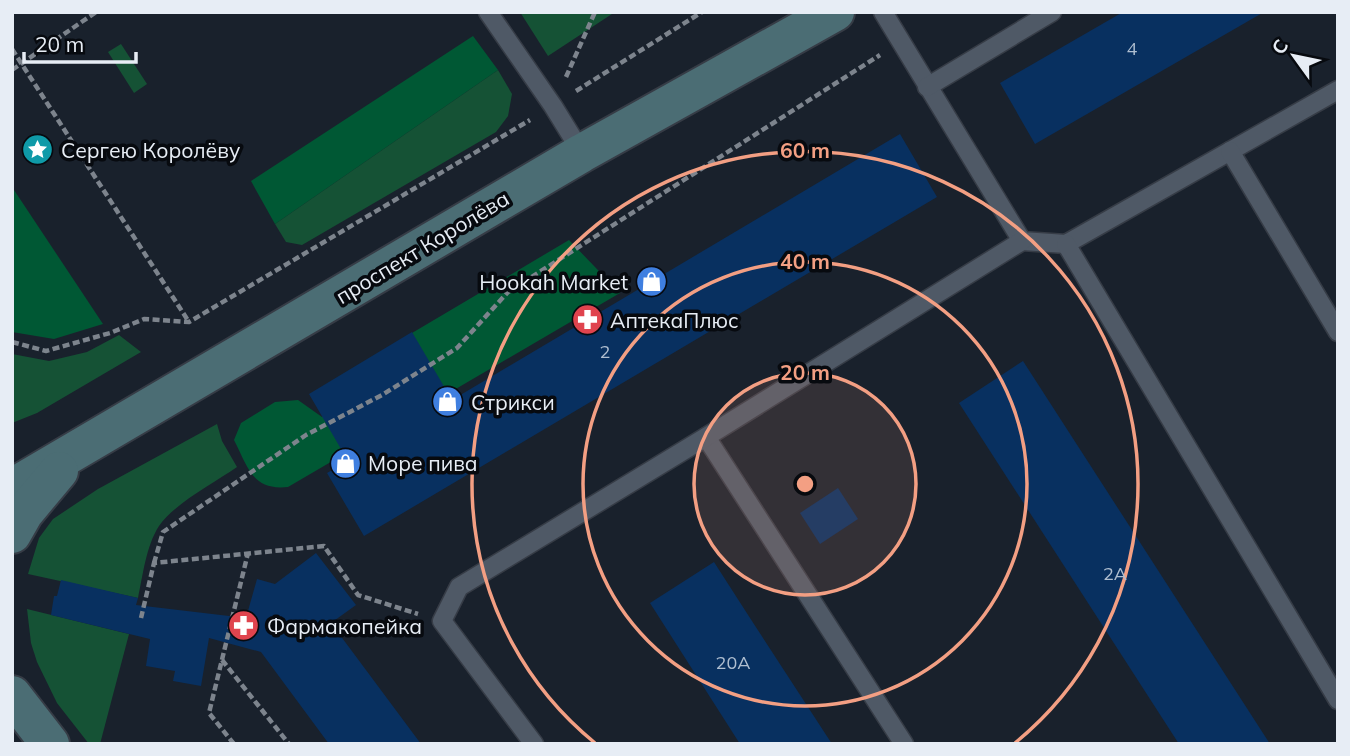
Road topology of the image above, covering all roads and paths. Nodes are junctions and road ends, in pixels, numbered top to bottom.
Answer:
1 (96, 12) edge
2 (488, 12) edge
3 (595, 12) edge
4 (702, 12) edge
5 (835, 12) edge
6 (883, 12) edge
7 (1052, 12) edge
8 (901, 42) junction
9 (12, 49) edge
10 (22, 64) junction
11 (12, 70) edge
12 (927, 87) junction
13 (1338, 90) edge
14 (553, 106) junction
15 (1230, 151) junction
16 (582, 153) junction
17 (1022, 241) junction
18 (1066, 244) junction
19 (190, 322) junction
20 (1338, 332) edge
21 (12, 342) edge
22 (706, 437) junction
23 (80, 449) junction
24 (12, 465) edge
25 (12, 488) edge
26 (12, 534) edge
27 (248, 553) junction
28 (154, 563) junction
29 (141, 618) dead end
30 (442, 621) junction
31 (222, 660) junction
32 (12, 695) edge
33 (1338, 700) edge
34 (50, 744) edge
35 (234, 744) edge
36 (289, 744) edge
37 (534, 744) edge
38 (904, 744) edge

1 - 10 path
2 - 14 lane
3 - 14 path
4 - 14 path
5 - 16 main road, проспект Королёва
6 - 8 lane
7 - 12 lane
8 - 12 lane
8 - 28 path
9 - 10 path
10 - 11 path
10 - 19 path
12 - 17 lane
13 - 15 lane
14 - 16 lane
14 - 19 path
15 - 18 lane
15 - 20 lane
16 - 23 main road, проспект Королёва
17 - 18 lane
17 - 22 lane
18 - 33 lane
19 - 21 path
22 - 30 lane
22 - 38 lane
23 - 24 main road
23 - 25 main road, проспект Королёва
23 - 26 main road
27 - 28 path
27 - 30 path
27 - 31 path
28 - 29 path
30 - 37 lane
31 - 35 path
31 - 36 path
32 - 34 main road

